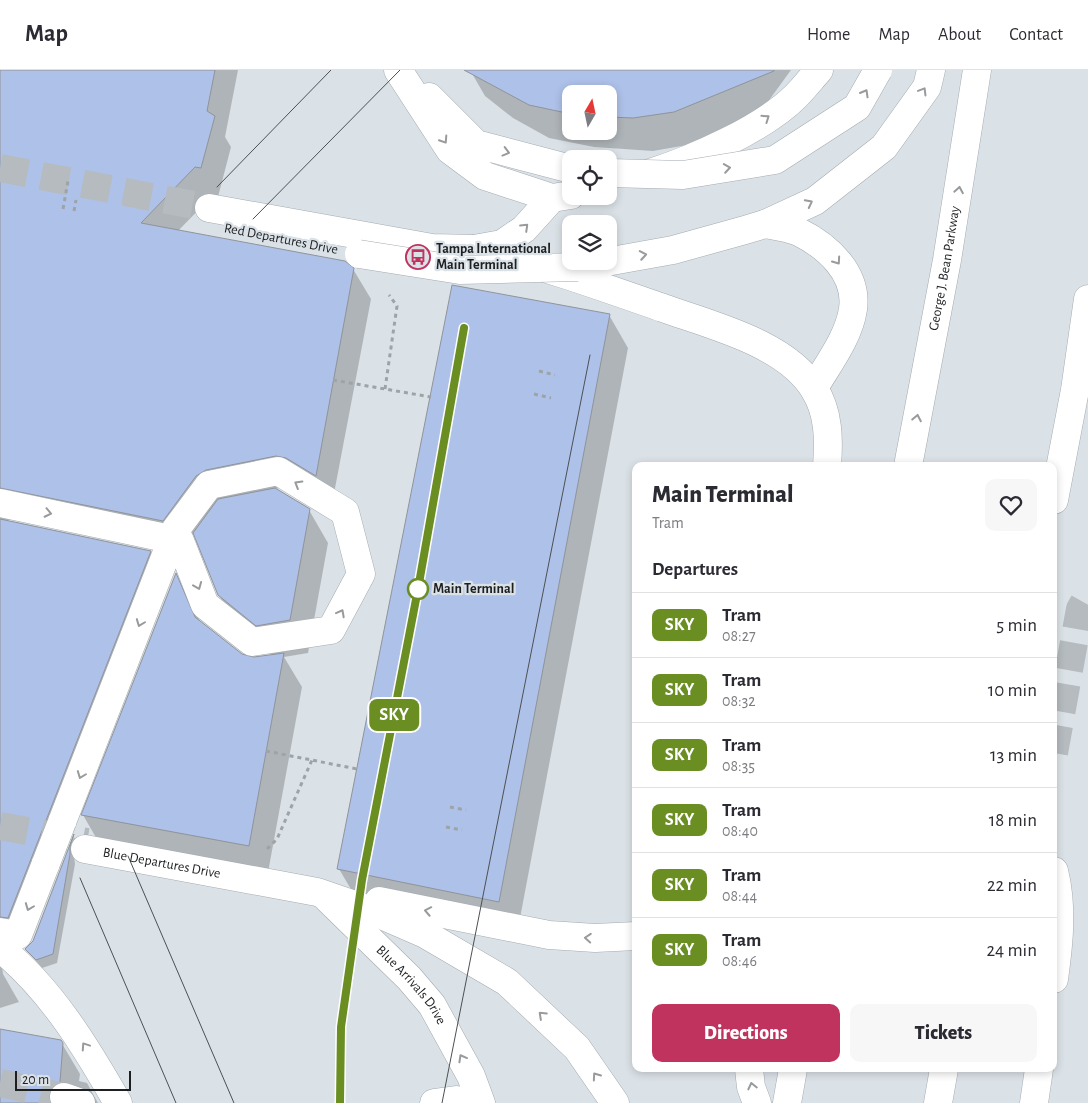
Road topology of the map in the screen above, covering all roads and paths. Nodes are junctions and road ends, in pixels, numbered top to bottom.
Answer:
1 (400, 70) edge
2 (819, 70) edge
3 (878, 70) edge
4 (932, 70) edge
5 (977, 70) edge
6 (562, 167) edge
7 (617, 173) edge
8 (68, 181) dead end
9 (617, 184) edge
10 (561, 196) edge
11 (76, 200) dead end
12 (62, 209) dead end
13 (74, 211) dead end
14 (207, 216) tunnel mouth
15 (755, 227) junction
16 (360, 246) junction
17 (474, 249) junction
18 (1088, 299) edge
19 (539, 371) dead end
20 (555, 375) dead end
21 (333, 380) dead end
22 (814, 388) junction
23 (385, 389) junction
24 (534, 394) dead end
25 (431, 397) dead end
26 (550, 398) dead end
27 (827, 462) edge
28 (909, 462) edge
29 (1057, 484) edge
30 (0, 504) edge
31 (266, 751) dead end
32 (312, 760) junction
33 (357, 769) dead end
34 (450, 807) dead end
35 (466, 810) dead end
36 (446, 827) dead end
37 (462, 830) dead end
38 (86, 845) tunnel mouth
39 (227, 871) junction
40 (1057, 883) edge
41 (314, 886) junction
42 (0, 932) edge
43 (632, 936) edge
44 (0, 948) edge
45 (1057, 960) edge
46 (748, 1072) edge
47 (792, 1072) edge
48 (943, 1072) edge
49 (1039, 1072) edge
50 (118, 1103) edge
51 (434, 1103) edge
52 (472, 1103) edge
53 (481, 1103) edge
54 (615, 1103) edge
55 (757, 1103) edge
56 (787, 1103) edge
57 (938, 1103) edge
58 (1034, 1103) edge

1 -> 6 street
1 -> 10 street
9 -> 2 street
7 -> 3 street, bridge
15 -> 4 street
28 -> 5 street, George J. Bean Parkway
8 - 12 path
17 -> 10 street
11 - 13 path
14 - 16 street, Red Departures Drive
16 -> 15 street, bridge
15 -> 22 street
16 - 17 street
16 - 23 path
17 - 22 street
18 - 29 street
19 - 20 path
21 - 23 path
22 - 27 street
23 - 25 path
24 - 26 path
30 -> 42 street, bridge
31 - 32 path
32 - 33 path
32 - 39 path
34 - 35 path
36 - 37 path
38 - 39 street, Blue Departures Drive
39 - 41 street
54 -> 39 street
40 - 45 street
43 -> 41 street
53 -> 41 street, Blue Arrivals Drive
50 -> 44 street
55 -> 46 street
47 - 56 street
48 - 57 street
49 - 58 street
51 - 52 street

